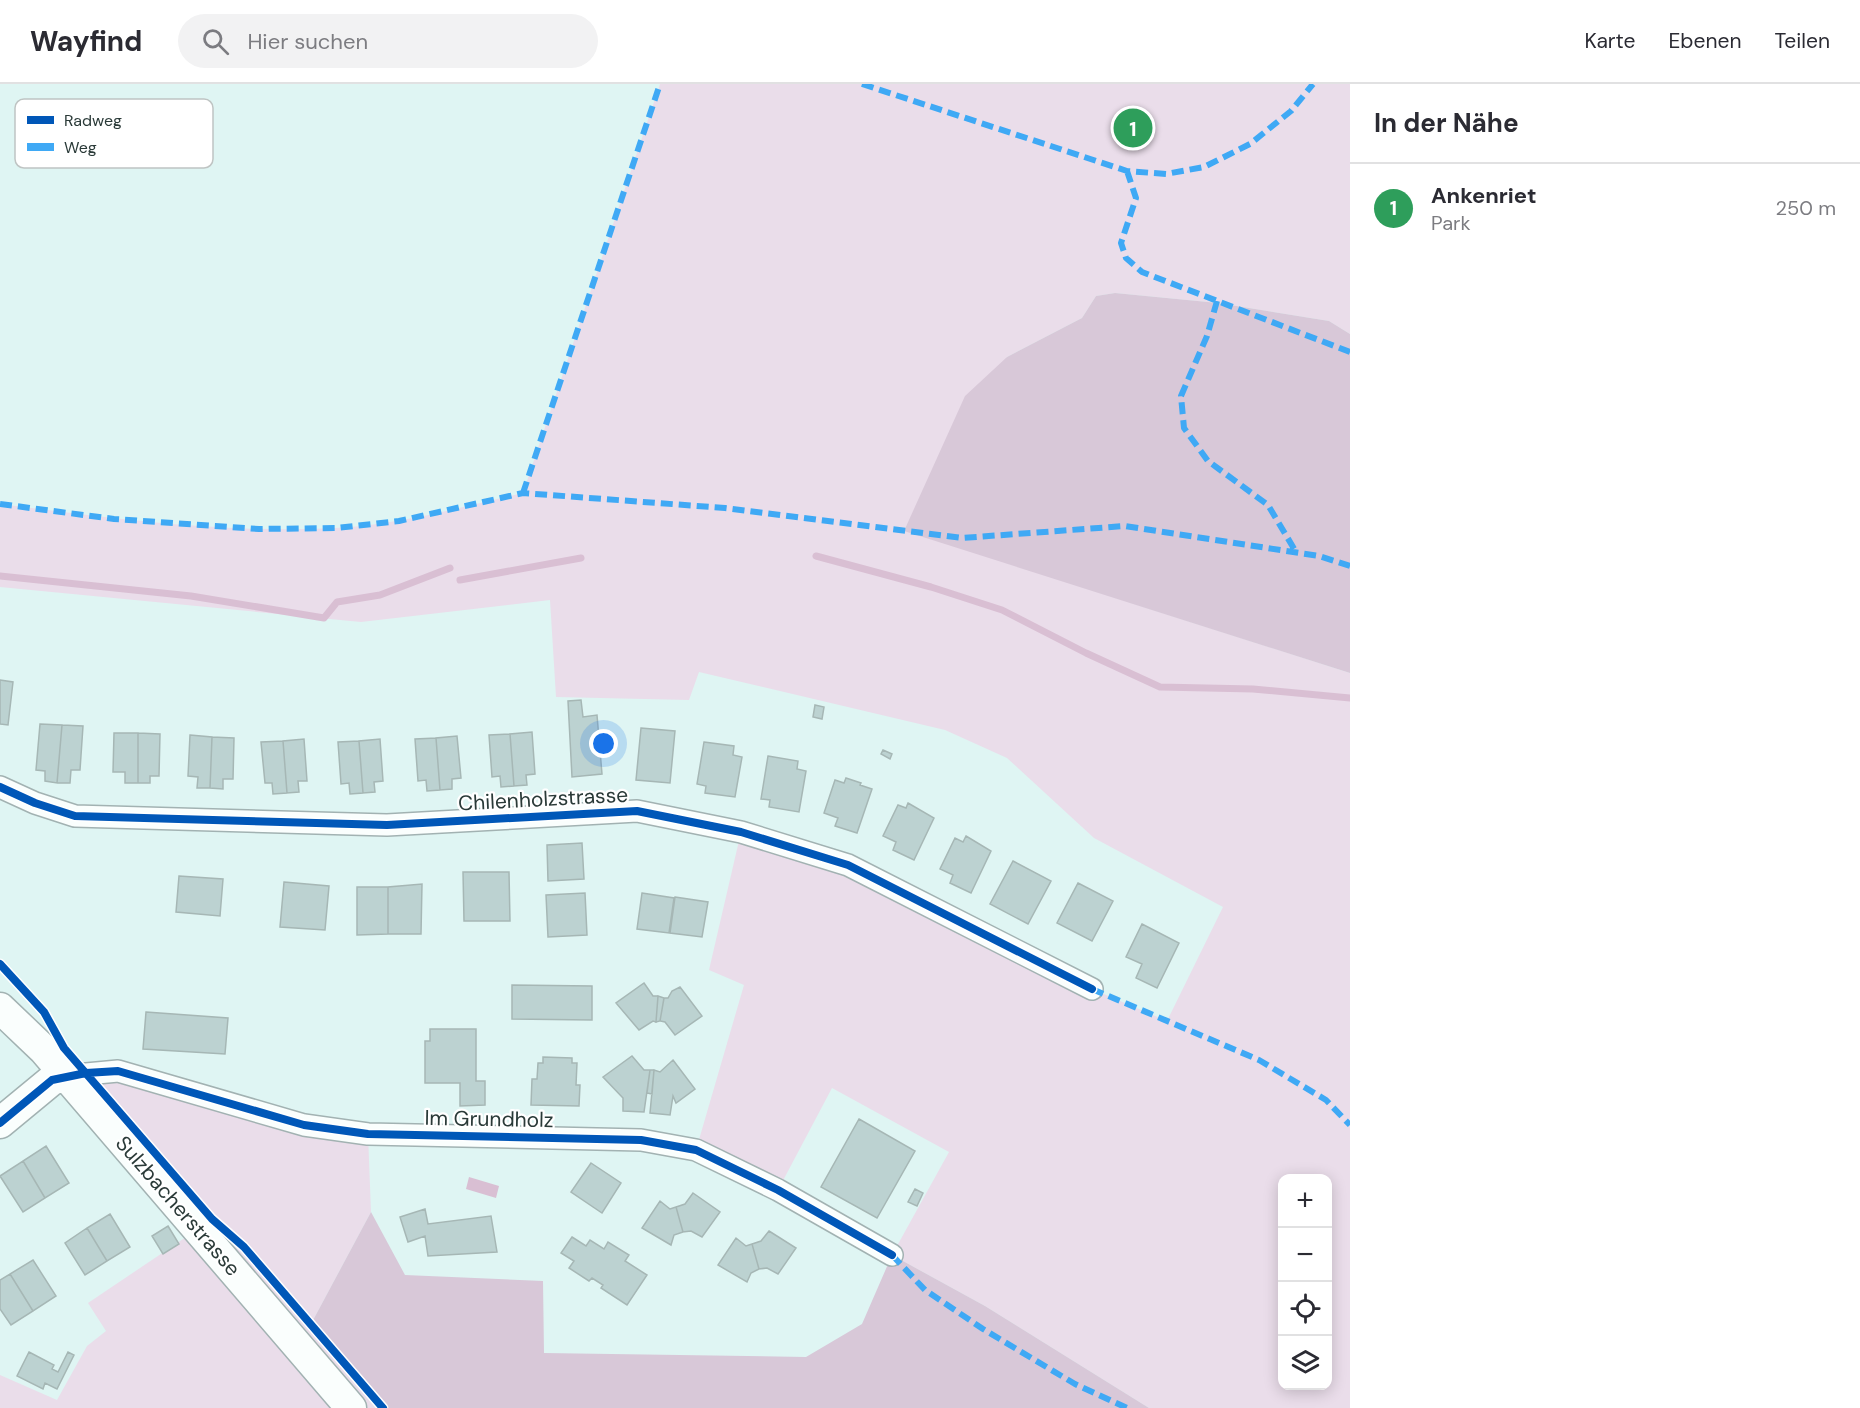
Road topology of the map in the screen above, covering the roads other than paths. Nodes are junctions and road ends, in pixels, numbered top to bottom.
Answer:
1 (0, 788) edge
2 (1092, 989) dead end
3 (0, 1008) edge
4 (66, 1076) junction
5 (0, 1123) edge
6 (892, 1256) dead end
7 (351, 1408) edge

1 - 2 street, Chilenholzstrasse
3 - 4 street, Sulzbacherstrasse
4 - 5 street
4 - 6 street, Im Grundholz
4 - 7 street, Sulzbacherstrasse

